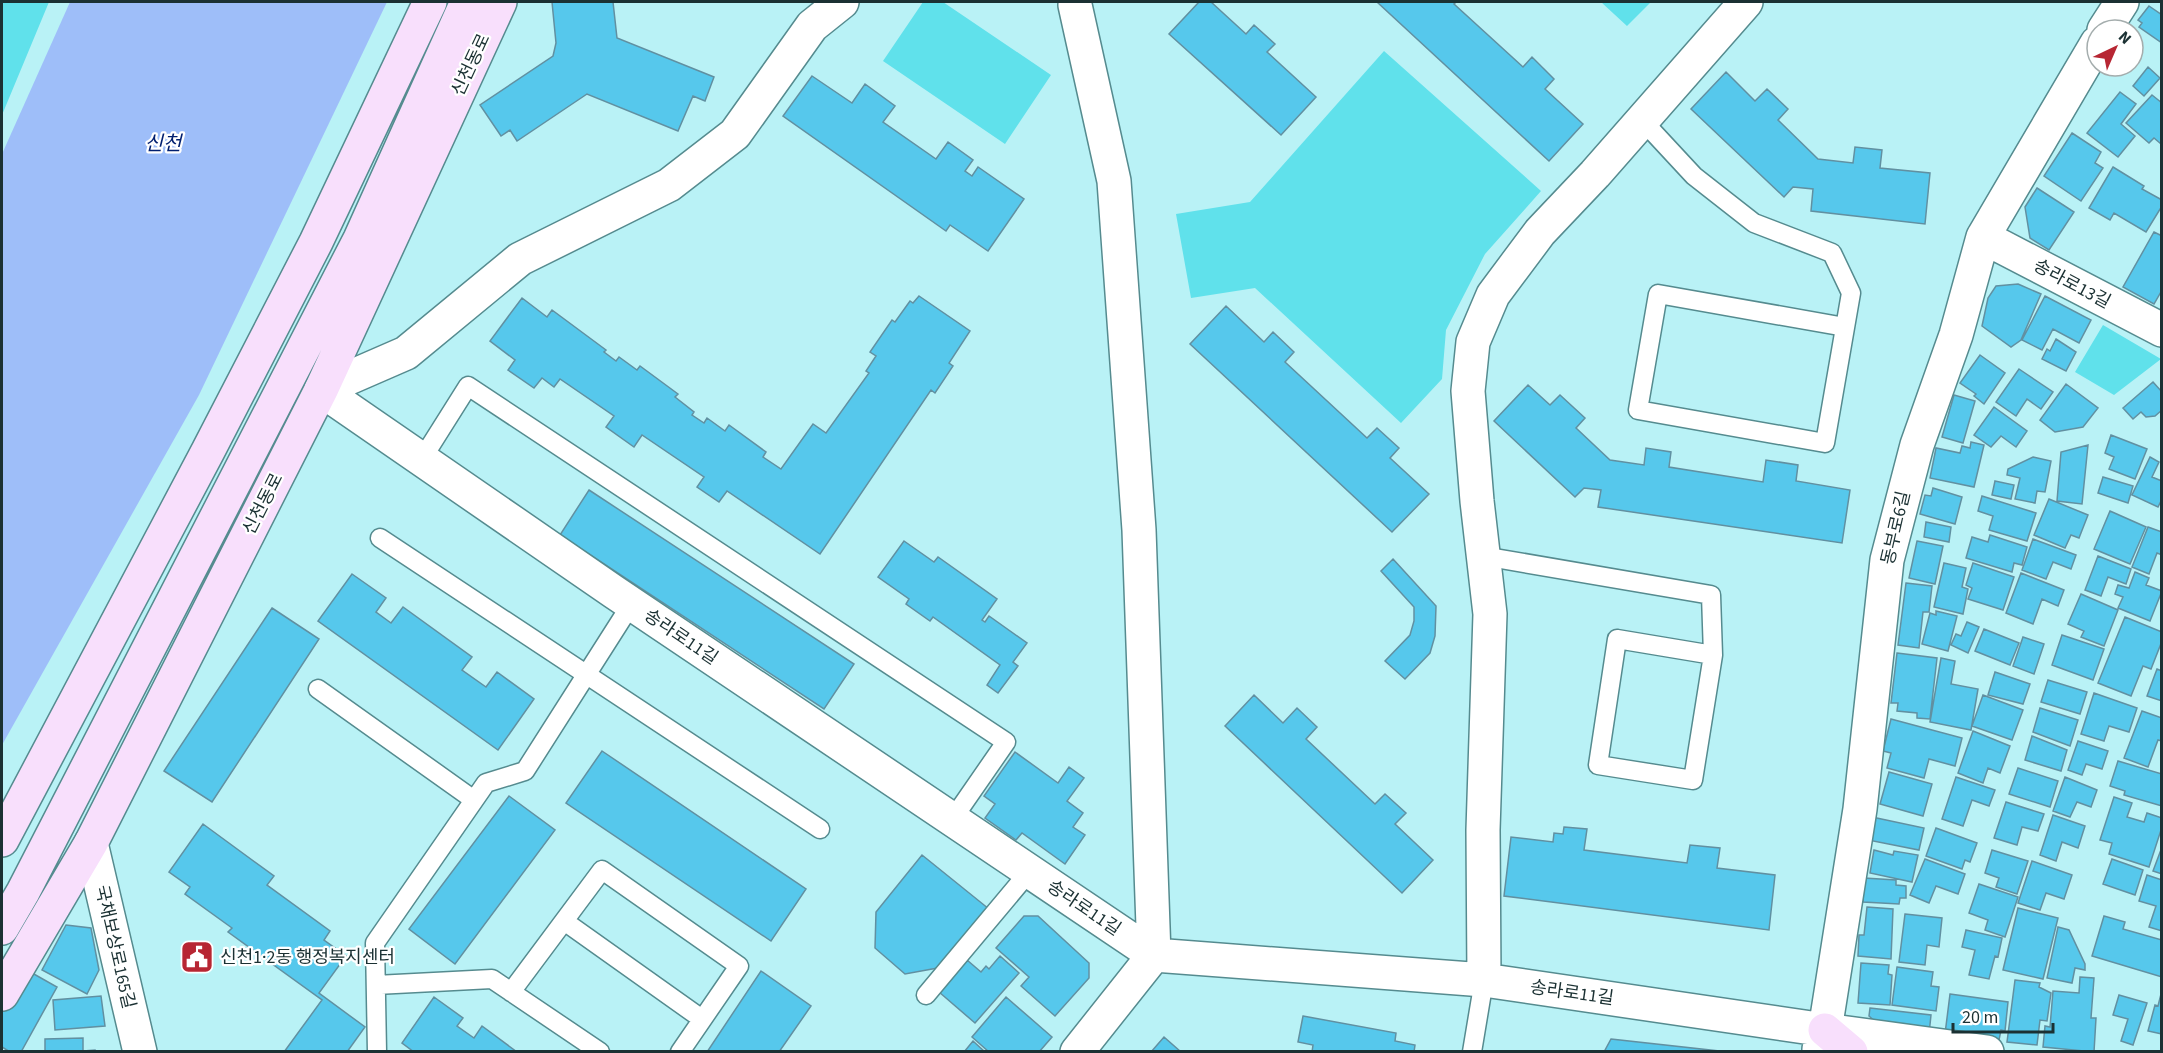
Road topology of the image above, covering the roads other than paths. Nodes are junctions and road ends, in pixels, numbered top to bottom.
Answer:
1 (430, 2) edge
2 (467, 2) edge
3 (500, 2) edge
4 (842, 2) edge
5 (1746, 2) edge
6 (2121, 2) edge
7 (1073, 3) edge
8 (2111, 18) edge
9 (2085, 63) edge
10 (1642, 120) junction
11 (1983, 237) junction
12 (1845, 327) junction
13 (2162, 330) edge
14 (321, 390) junction
15 (422, 459) junction
16 (380, 538) dead end
17 (1483, 556) junction
18 (632, 603) junction
19 (1713, 655) junction
20 (587, 674) junction
21 (318, 689) dead end
22 (474, 800) junction
23 (952, 820) junction
24 (820, 829) dead end
25 (2, 840) edge
26 (91, 843) junction
27 (1029, 872) junction
28 (564, 921) junction
29 (2, 928) edge
30 (1154, 956) junction
31 (1484, 980) junction
32 (375, 985) junction
33 (511, 992) junction
34 (2, 994) edge
35 (926, 995) dead end
36 (702, 1019) junction
37 (1821, 1041) edge
38 (140, 1052) edge
39 (377, 1052) edge
40 (600, 1052) edge
41 (680, 1052) edge
42 (1077, 1052) edge
43 (1472, 1052) edge
44 (1851, 1052) edge
45 (1987, 1052) edge

1 - 25 main road
2 - 29 main road, 신천동로
3 - 14 main road, 신천동로
4 - 14 street
5 - 10 street
6 - 8 street
7 - 30 street
9 - 11 street, 동부로6길
10 - 12 lane
10 - 17 street
11 - 13 street, 송라로13길
11 - 37 street, 동부로6길
12 - 12 lane
14 - 15 street, 송라로11길
14 - 26 main road, 신천동로
15 - 18 street, 송라로11길
15 - 23 lane
16 - 20 lane
17 - 19 lane
17 - 31 street
18 - 20 lane
18 - 23 street, 송라로11길
19 - 19 lane
20 - 22 lane
20 - 24 lane
21 - 22 lane
22 - 32 lane
23 - 27 street, 송라로11길
26 - 34 main road, 신천동로
26 - 38 street, 국채보상로165길
27 - 30 street, 송라로11길
27 - 35 lane
28 - 33 lane
28 - 36 lane
28 - 36 lane
30 - 31 street, 송라로11길
30 - 42 street
31 - 37 street, 송라로11길
31 - 43 lane
32 - 33 lane
32 - 39 lane
33 - 40 lane
36 - 41 lane
37 - 44 main road
37 - 45 street, 송라로11길

